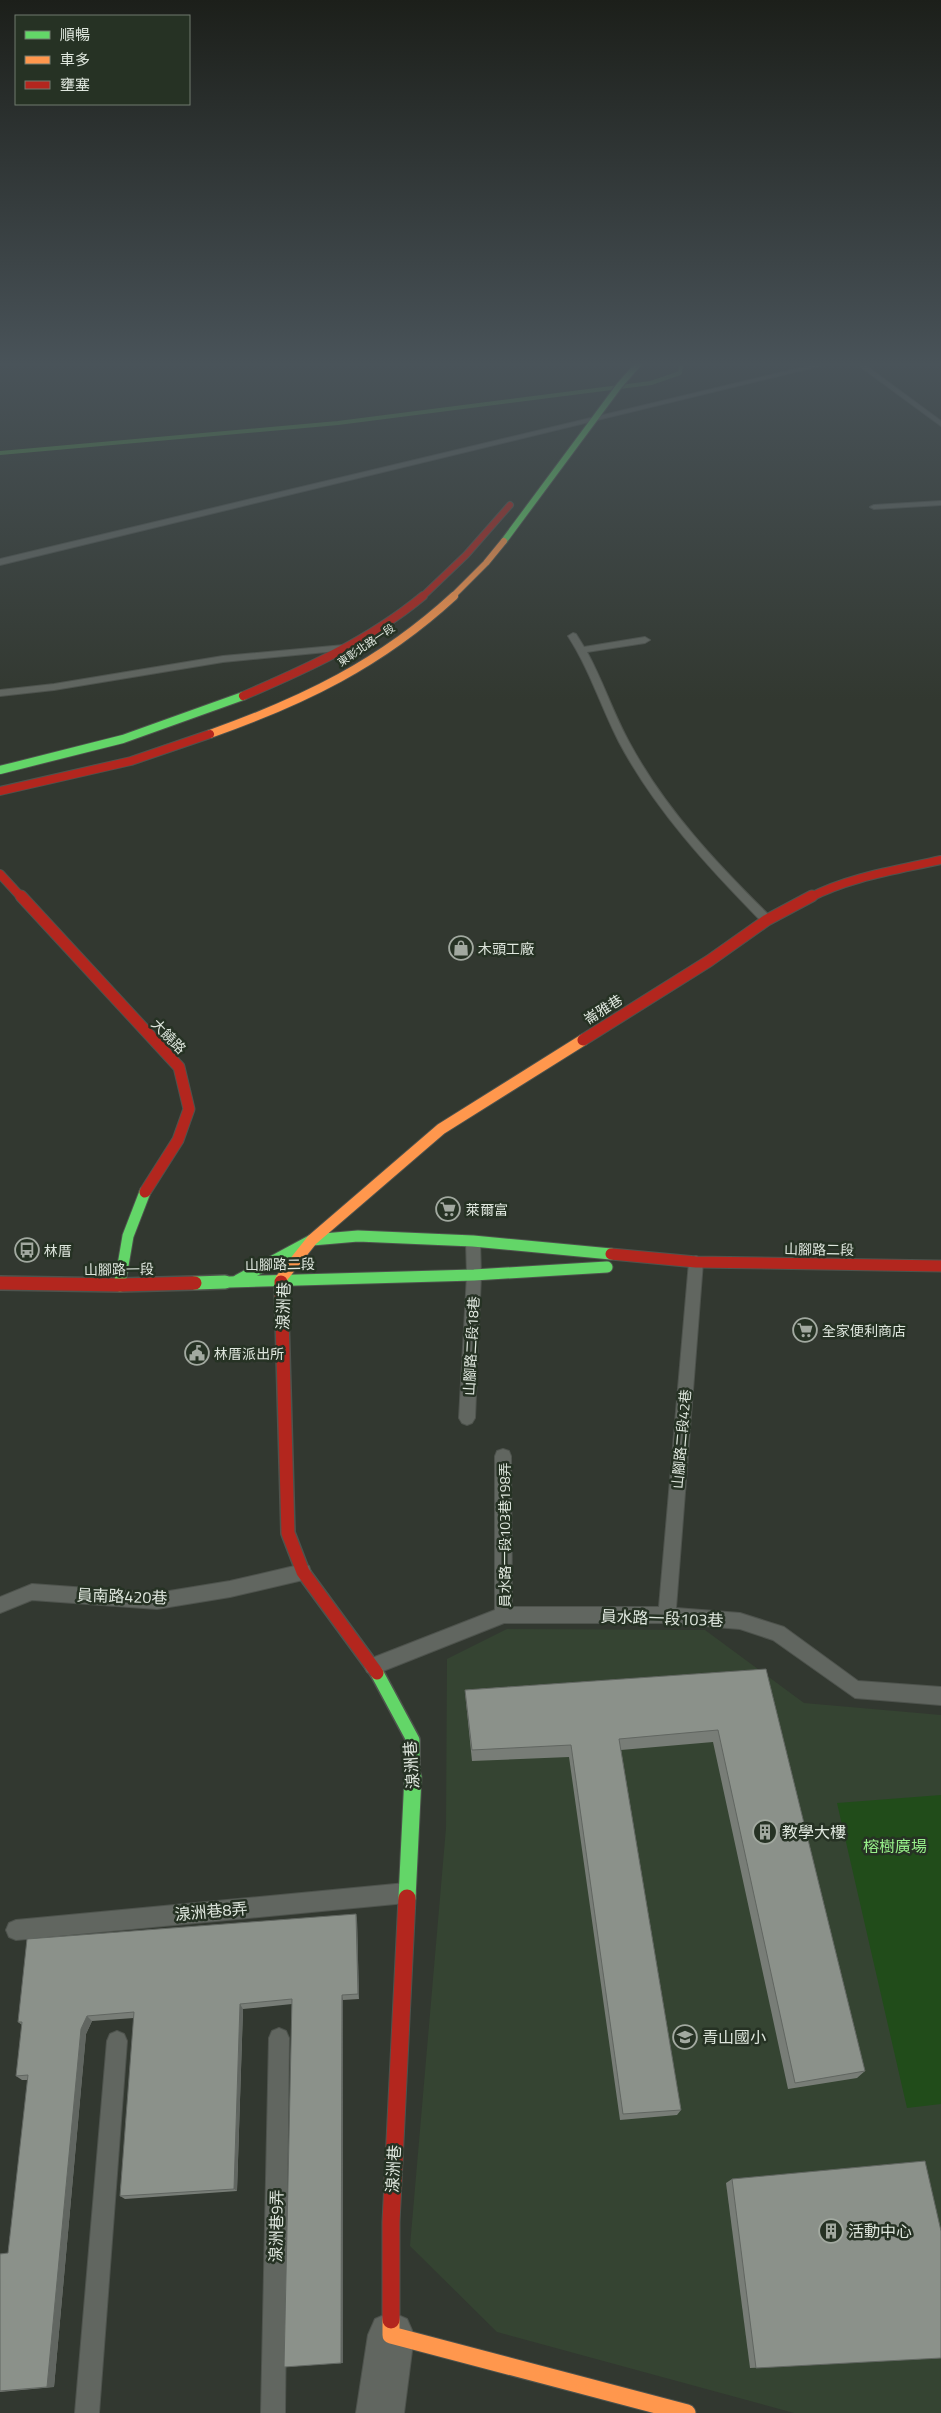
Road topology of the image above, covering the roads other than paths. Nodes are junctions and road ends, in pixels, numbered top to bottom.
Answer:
1 (365, 475) edge
2 (553, 475) edge
3 (520, 493) dead end
4 (941, 503) edge
5 (874, 507) dead end
6 (0, 562) edge
7 (572, 636) dead end
8 (645, 640) dead end
9 (347, 648) junction
10 (582, 650) junction
11 (0, 692) edge
12 (0, 770) edge
13 (0, 791) edge
14 (941, 860) edge
15 (0, 874) edge
16 (767, 920) junction
17 (312, 1240) junction
18 (473, 1241) junction
19 (696, 1262) junction
20 (941, 1266) edge
21 (474, 1275) junction
22 (281, 1279) junction
23 (238, 1280) junction
24 (0, 1283) edge
25 (120, 1285) junction
26 (467, 1418) dead end
27 (503, 1456) dead end
28 (303, 1572) junction
29 (0, 1605) edge
30 (504, 1615) junction
31 (667, 1615) junction
32 (373, 1666) junction
33 (941, 1696) edge
34 (407, 1893) junction
35 (16, 1930) dead end
36 (279, 2038) dead end
37 (117, 2040) dead end
38 (391, 2335) junction
39 (87, 2413) edge
40 (273, 2413) edge
41 (380, 2413) edge
42 (687, 2413) edge

1 - 6 lane
2 - 13 street, 東彰北路一段
3 - 9 street, 東彰北路一段
4 - 5 lane
7 - 10 lane
8 - 10 lane
9 - 11 lane
9 - 12 street, 東彰北路一段
10 - 16 lane
14 - 16 street, 崙雅巷
15 - 25 street, 大饒路
16 - 17 street, 崙雅巷
17 - 18 street, 山腳路二段
17 - 22 street, 湶洲巷
17 - 23 street, 山腳路二段
18 - 19 street, 山腳路二段
18 - 21 lane, 山腳路二段18巷
19 - 20 street, 山腳路二段
19 - 21 street, 山腳路二段
19 - 31 lane, 山腳路二段42巷
21 - 22 street, 山腳路二段
21 - 26 lane, 山腳路二段18巷
22 - 23 street, 山腳路二段
22 - 28 street, 湶洲巷
23 - 25 street, 山腳路一段
24 - 25 street, 山腳路一段
27 - 30 lane, 員水路一段103巷198弄
28 - 29 lane, 員南路420巷
28 - 32 street, 湶洲巷
30 - 31 lane, 員水路一段103巷
30 - 32 lane, 員水路一段103巷
31 - 33 lane, 員水路一段103巷
32 - 34 street, 湶洲巷
34 - 35 lane, 湶洲巷8弄
34 - 38 street, 湶洲巷
36 - 40 lane, 湶洲巷9弄
37 - 39 lane
38 - 41 street, 湶洲巷
38 - 42 street

